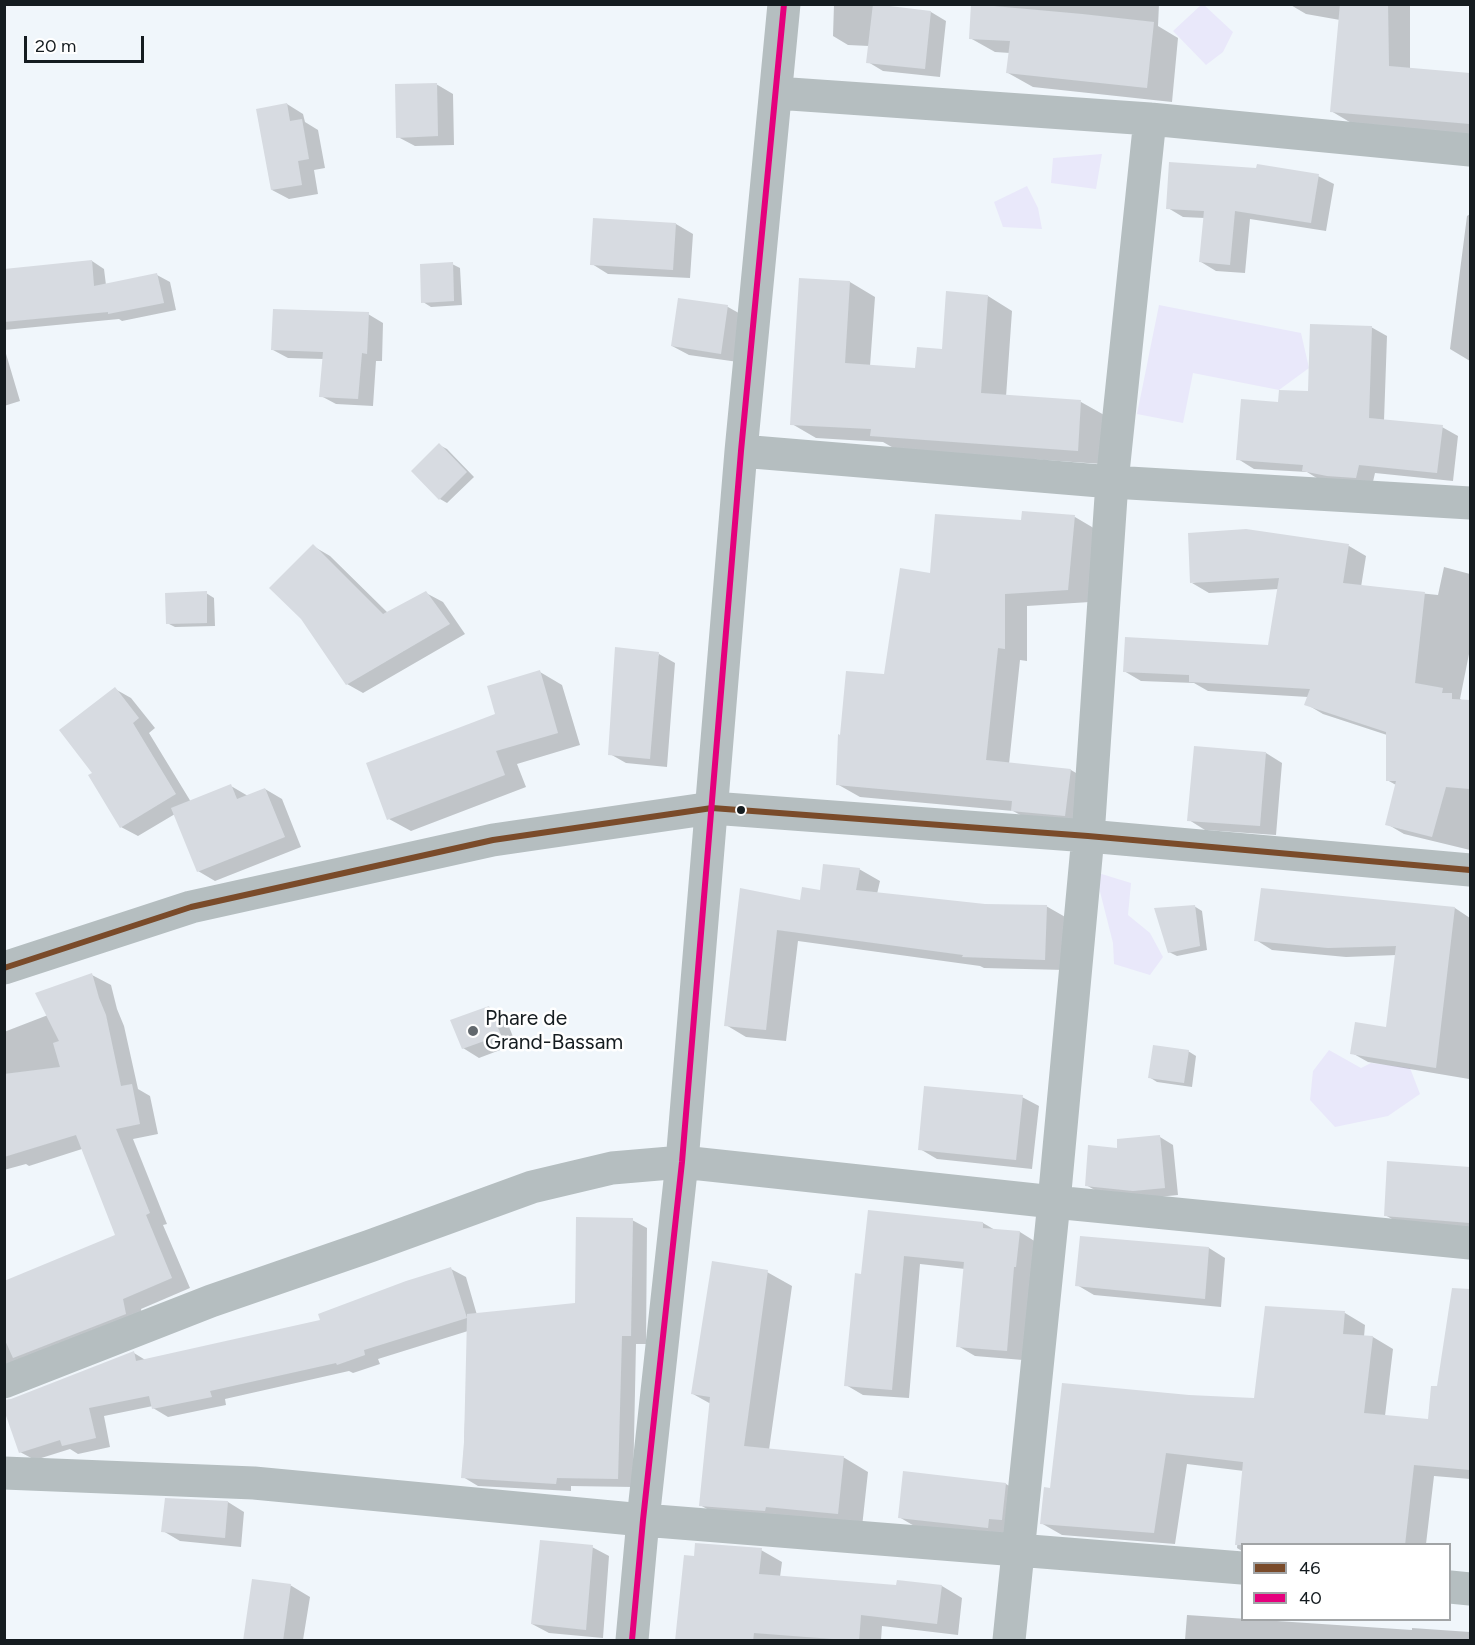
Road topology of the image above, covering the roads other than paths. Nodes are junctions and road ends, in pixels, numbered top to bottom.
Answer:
1 (784, 4) edge
2 (776, 93) junction
3 (1150, 119) junction
4 (1470, 150) edge
5 (741, 450) junction
6 (1112, 482) junction
7 (1470, 503) edge
8 (712, 808) junction
9 (1088, 836) junction
10 (1470, 870) edge
11 (4, 968) edge
12 (682, 1162) junction
13 (1054, 1202) junction
14 (1470, 1243) edge
15 (4, 1382) edge
16 (4, 1473) edge
17 (642, 1520) junction
18 (1018, 1550) junction
19 (1241, 1568) edge
20 (1451, 1587) edge
21 (1470, 1589) edge
22 (632, 1641) edge
23 (1009, 1641) edge

1 - 2 street
2 - 3 street
2 - 5 street
3 - 4 street
3 - 6 street
5 - 6 street
5 - 8 street
6 - 7 street
6 - 9 street
8 - 9 street
8 - 11 street
8 - 12 street
9 - 10 street
9 - 13 street
12 - 13 street
12 - 15 street
12 - 17 street
13 - 14 street
13 - 18 street
16 - 17 street
17 - 18 street
17 - 22 street
18 - 19 street
18 - 23 street
20 - 21 street

